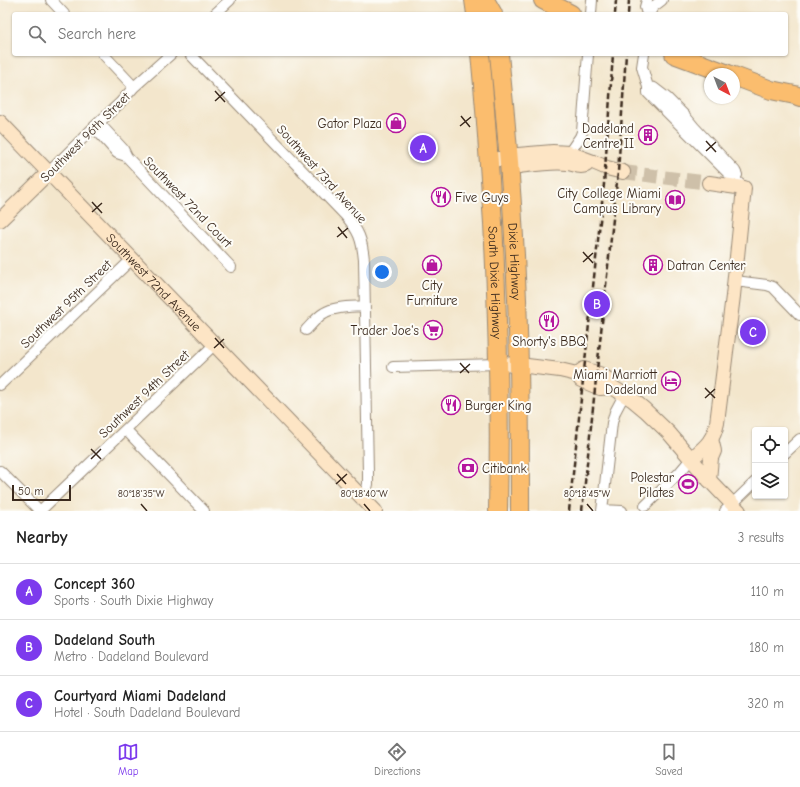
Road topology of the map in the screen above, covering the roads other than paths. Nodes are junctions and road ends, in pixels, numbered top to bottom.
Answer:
1 (51, 0) edge
2 (230, 0) edge
3 (474, 0) edge
4 (486, 0) edge
5 (493, 0) edge
6 (543, 0) edge
7 (592, 0) edge
8 (647, 0) edge
9 (658, 0) edge
10 (662, 0) edge
11 (665, 0) edge
12 (62, 12) edge
13 (217, 12) edge
14 (476, 12) edge
15 (493, 12) edge
16 (494, 12) edge
17 (567, 12) edge
18 (591, 12) edge
19 (647, 12) edge
20 (649, 12) edge
21 (105, 56) edge
22 (169, 56) edge
23 (192, 56) edge
24 (480, 56) edge
25 (499, 56) edge
26 (588, 56) edge
27 (644, 56) edge
28 (680, 56) edge
29 (712, 68) edge
30 (740, 78) edge
31 (134, 87) junction
32 (771, 90) junction
33 (800, 97) edge
34 (800, 106) edge
35 (0, 122) edge
36 (97, 125) junction
37 (569, 153) junction
38 (508, 158) junction
39 (489, 160) junction
40 (593, 162) junction
41 (49, 172) junction
42 (623, 172) tunnel mouth
43 (709, 183) tunnel mouth
44 (744, 188) junction
45 (0, 220) edge
46 (132, 259) junction
47 (232, 267) dead end
48 (735, 281) junction
49 (364, 306) junction
50 (800, 315) edge
51 (306, 330) dead end
52 (214, 345) junction
53 (498, 364) junction
54 (519, 365) junction
55 (393, 367) dead end
56 (0, 384) edge
57 (624, 395) junction
58 (126, 430) junction
59 (711, 439) junction
60 (798, 443) edge
61 (788, 451) edge
62 (691, 459) junction
63 (0, 471) edge
64 (710, 480) junction
65 (752, 486) edge
66 (364, 500) junction
67 (644, 509) edge
68 (732, 509) edge
69 (602, 510) edge
70 (40, 511) edge
71 (204, 511) edge
72 (374, 511) edge
73 (498, 511) edge
74 (520, 511) edge
75 (622, 511) edge

1 - 12 street
2 - 13 street
3 - 14 highway
4 - 15 highway
5 - 16 highway
6 - 17 highway
7 - 18 street
8 - 19 street
9 - 10 street
10 - 11 street
10 - 20 street
21 - 31 street
22 - 31 street, Southwest 96th Street
23 - 49 street, Southwest 73rd Avenue
24 - 39 highway, South Dixie Highway
25 - 38 highway
26 - 37 street
27 - 44 street
28 - 29 highway
30 - 32 highway
31 - 36 street, Southwest 96th Street
32 - 33 highway
32 - 34 highway
35 - 41 street, Southwest 72nd Avenue
36 - 41 street, Southwest 96th Street
36 - 47 street, Southwest 72nd Court
37 - 38 street
37 - 40 street
38 - 39 street
38 - 40 street
38 - 54 highway, Dixie Highway
39 - 53 highway, South Dixie Highway
40 - 42 street
41 - 45 street, Southwest 96th Street
41 - 46 street, Southwest 72nd Avenue
43 - 44 street
44 - 48 street
46 - 52 street, Southwest 72nd Avenue
46 - 56 street, Southwest 95th Street
48 - 50 street
48 - 59 street
49 - 51 street
49 - 66 street, Southwest 73rd Avenue
52 - 58 street, Southwest 94th Street
52 - 66 street, Southwest 72nd Avenue
53 - 54 street
53 - 55 street
53 - 73 highway, South Dixie Highway
54 - 57 street
54 - 74 highway
57 - 62 street
57 - 69 street
58 - 70 street, Southwest 94th Street
58 - 71 street
59 - 62 street
59 - 64 street
60 - 61 street
62 - 64 street
62 - 67 street
63 - 70 street
64 - 68 street
65 - 68 street
66 - 72 street, Southwest 72nd Avenue
69 - 75 street

